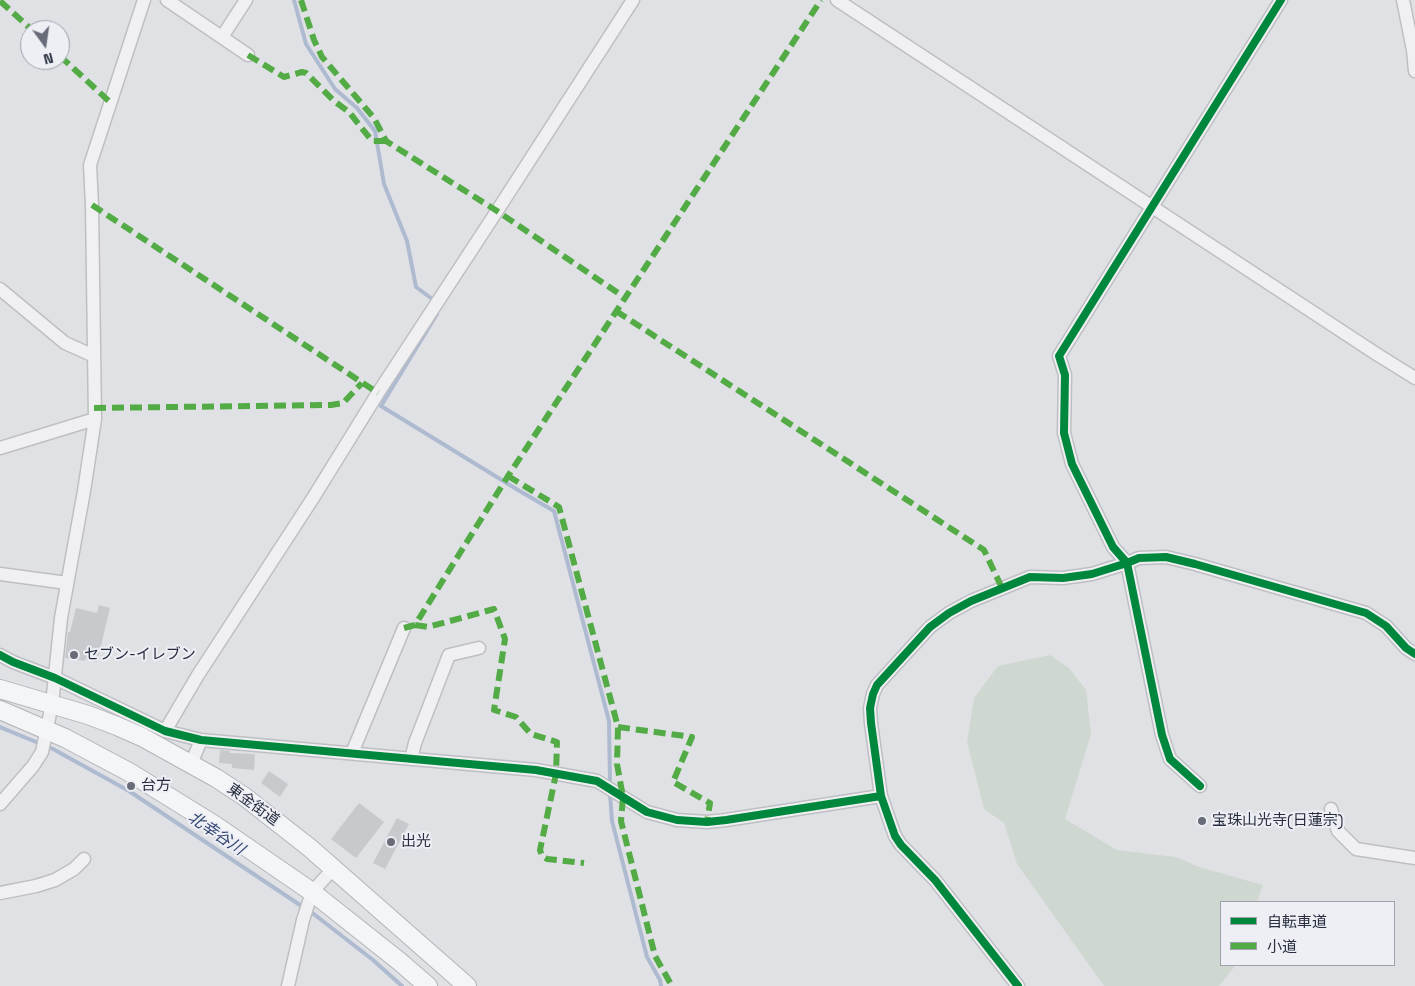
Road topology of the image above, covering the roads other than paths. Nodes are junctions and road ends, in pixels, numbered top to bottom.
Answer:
1 (144, 0) edge
2 (167, 0) edge
3 (246, 0) edge
4 (633, 0) edge
5 (837, 0) edge
6 (1281, 0) edge
7 (1403, 0) edge
8 (1412, 26) edge
9 (222, 37) junction
10 (248, 55) dead end
11 (1415, 72) edge
12 (1151, 207) junction
13 (0, 289) edge
14 (94, 356) junction
15 (1415, 378) edge
16 (95, 419) junction
17 (0, 448) edge
18 (1127, 563) junction
19 (0, 574) edge
20 (67, 583) junction
21 (404, 628) dead end
22 (479, 648) dead end
23 (1415, 654) edge
24 (0, 655) edge
25 (55, 678) junction
26 (0, 689) edge
27 (52, 704) junction
28 (0, 710) edge
29 (46, 730) junction
30 (165, 731) junction
31 (201, 740) junction
32 (352, 753) junction
33 (411, 759) junction
34 (191, 764) junction
35 (1200, 786) dead end
36 (881, 796) junction
37 (0, 804) edge
38 (1331, 809) dead end
39 (1415, 858) edge
40 (84, 859) dead end
41 (333, 869) junction
42 (312, 892) junction
43 (0, 893) edge
44 (288, 986) edge
45 (428, 986) edge
46 (467, 986) edge
47 (1018, 986) edge

1 - 14 street
2 - 9 street
3 - 9 street
4 - 30 street
5 - 12 street
6 - 12 street
7 - 8 street
8 - 11 street
9 - 10 street
12 - 15 street
12 - 18 street
13 - 14 street
14 - 16 street
16 - 17 street
16 - 20 street
18 - 23 street
18 - 35 street
18 - 36 street
19 - 20 street
20 - 25 street
21 - 32 street
22 - 33 street
24 - 25 street
25 - 27 street
25 - 30 street
26 - 27 highway, 東金街道
27 - 29 street
27 - 34 highway, 東金街道
28 - 29 highway
29 - 37 street
29 - 42 highway
30 - 31 street
31 - 32 street
31 - 34 street
32 - 33 street
33 - 36 street
34 - 41 highway, 東金街道
36 - 47 street
38 - 39 street
40 - 43 street
41 - 42 street
41 - 46 highway, 東金街道
42 - 44 street
42 - 45 highway

